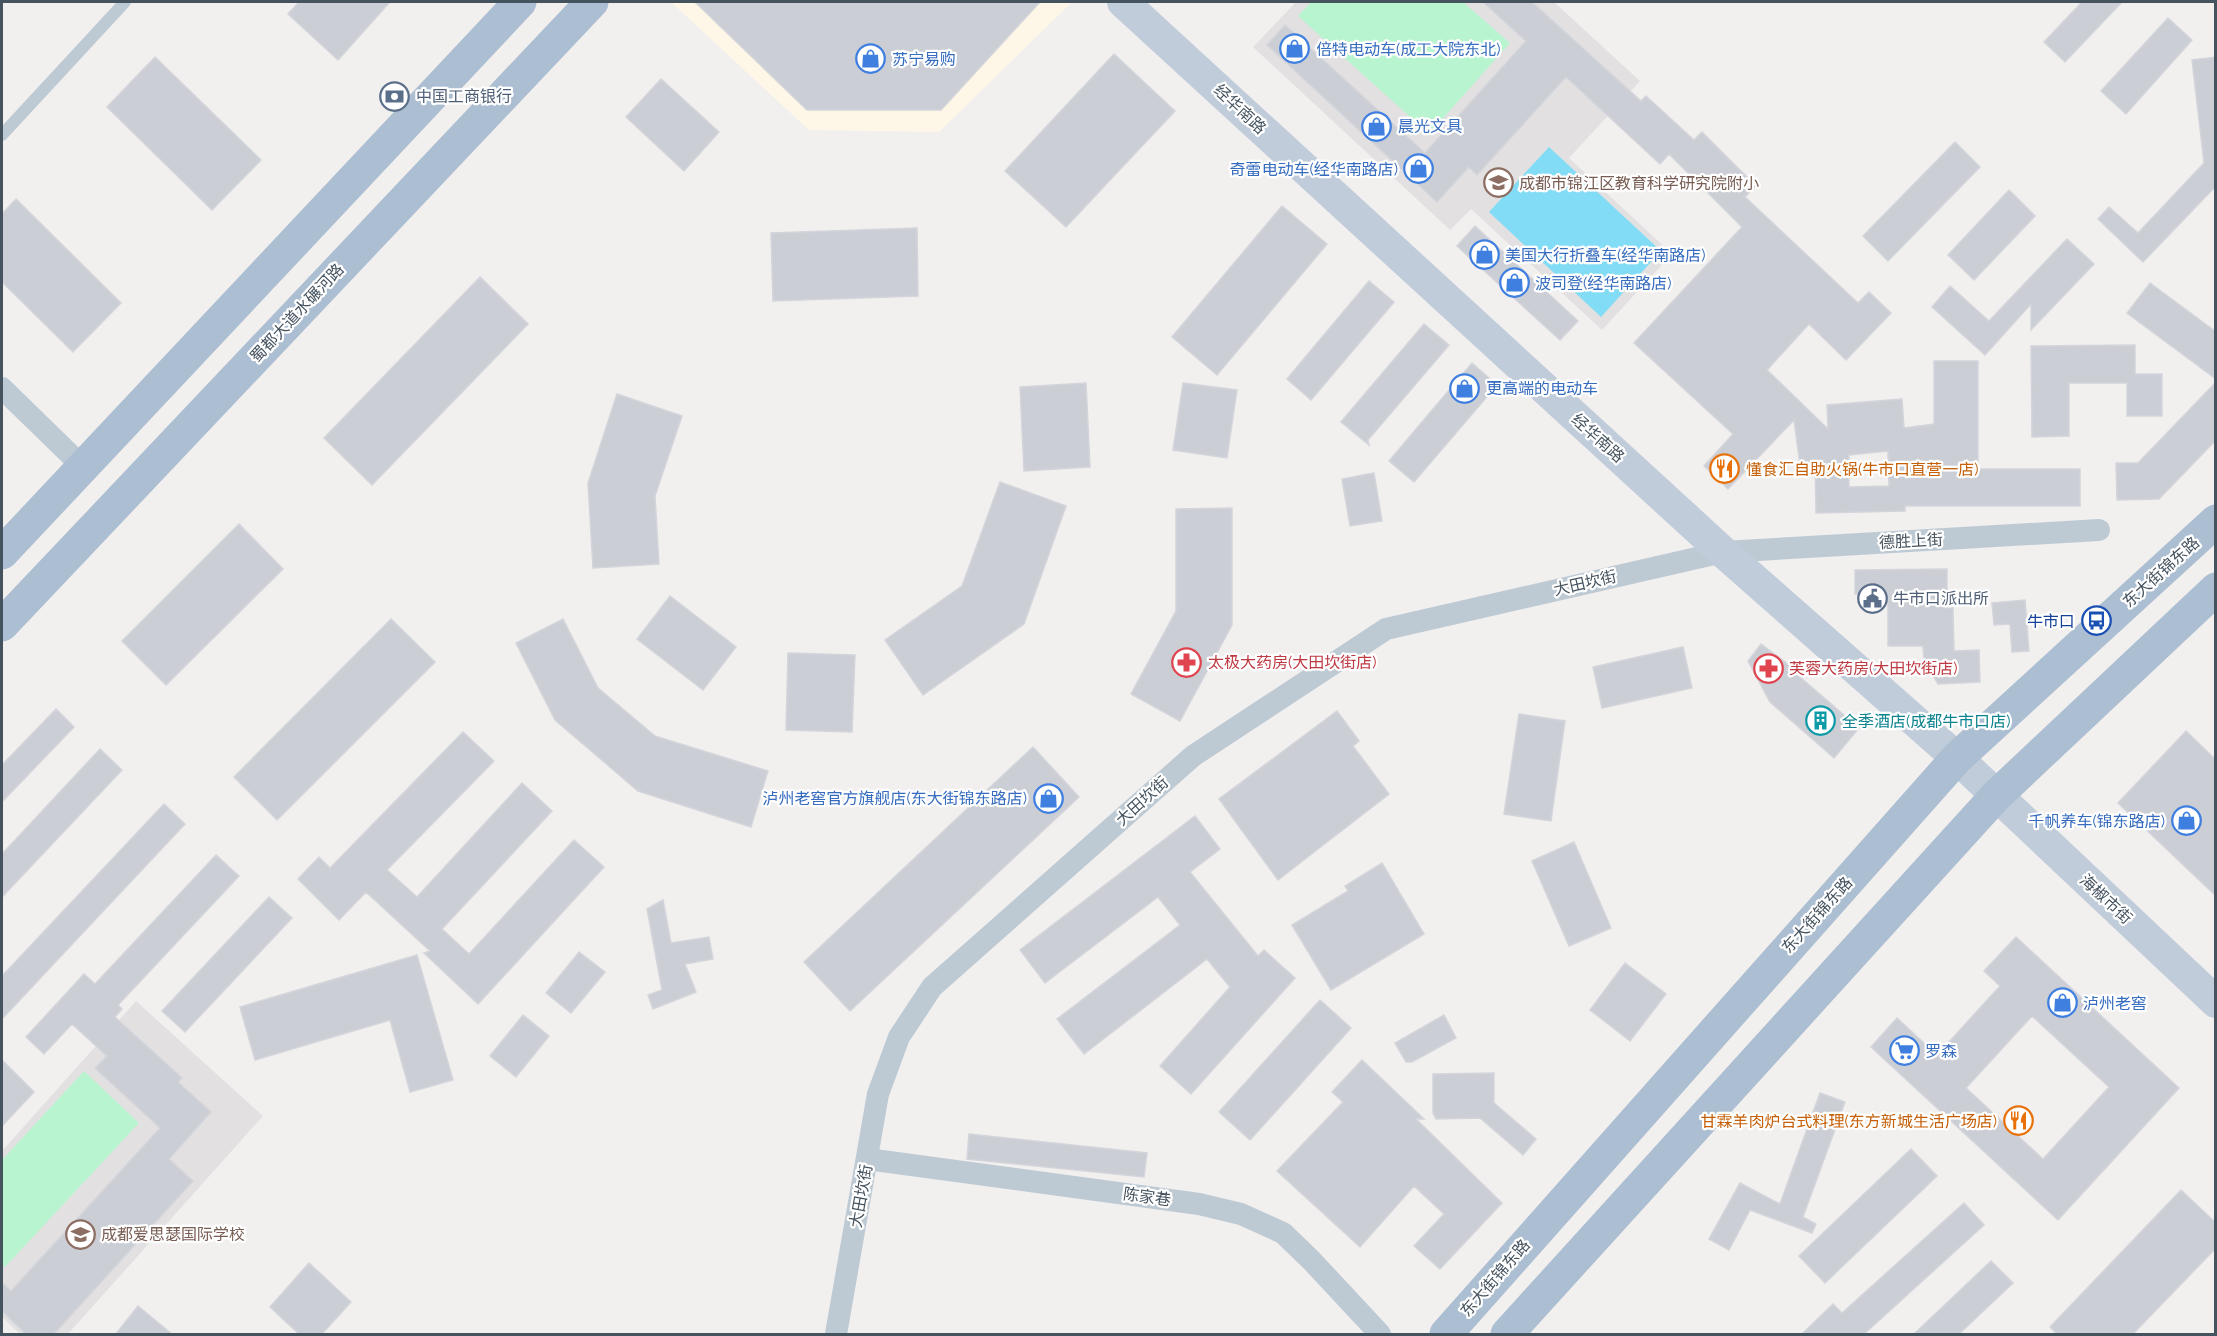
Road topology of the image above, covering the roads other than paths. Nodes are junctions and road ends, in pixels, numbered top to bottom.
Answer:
1 (125, 2) edge
2 (520, 2) edge
3 (592, 2) edge
4 (1123, 2) edge
5 (2, 135) edge
6 (2, 388) edge
7 (83, 467) junction
8 (2216, 521) edge
9 (2098, 530) dead end
10 (1723, 552) junction
11 (2, 553) edge
12 (2216, 589) edge
13 (2, 625) edge
14 (1957, 758) junction
15 (1996, 796) junction
16 (2216, 1002) edge
17 (867, 1159) junction
18 (836, 1335) edge
19 (1380, 1335) edge
20 (1446, 1335) edge
21 (1507, 1335) edge

1 - 5 lane
2 - 7 main road
3 - 13 main road, 蜀都大道水碾河路
4 - 10 street, 经华南路
6 - 7 street
7 - 11 main road
8 - 14 main road, 东大街锦东路
9 - 10 street, 德胜上街
10 - 14 street, 经华南路
10 - 17 street, 大田坎街
12 - 15 main road
14 - 15 street, 经华南路
14 - 20 main road, 东大街锦东路
15 - 16 street, 海椒市街
15 - 21 main road
17 - 18 street, 大田坎街
17 - 19 street, 陈家巷

